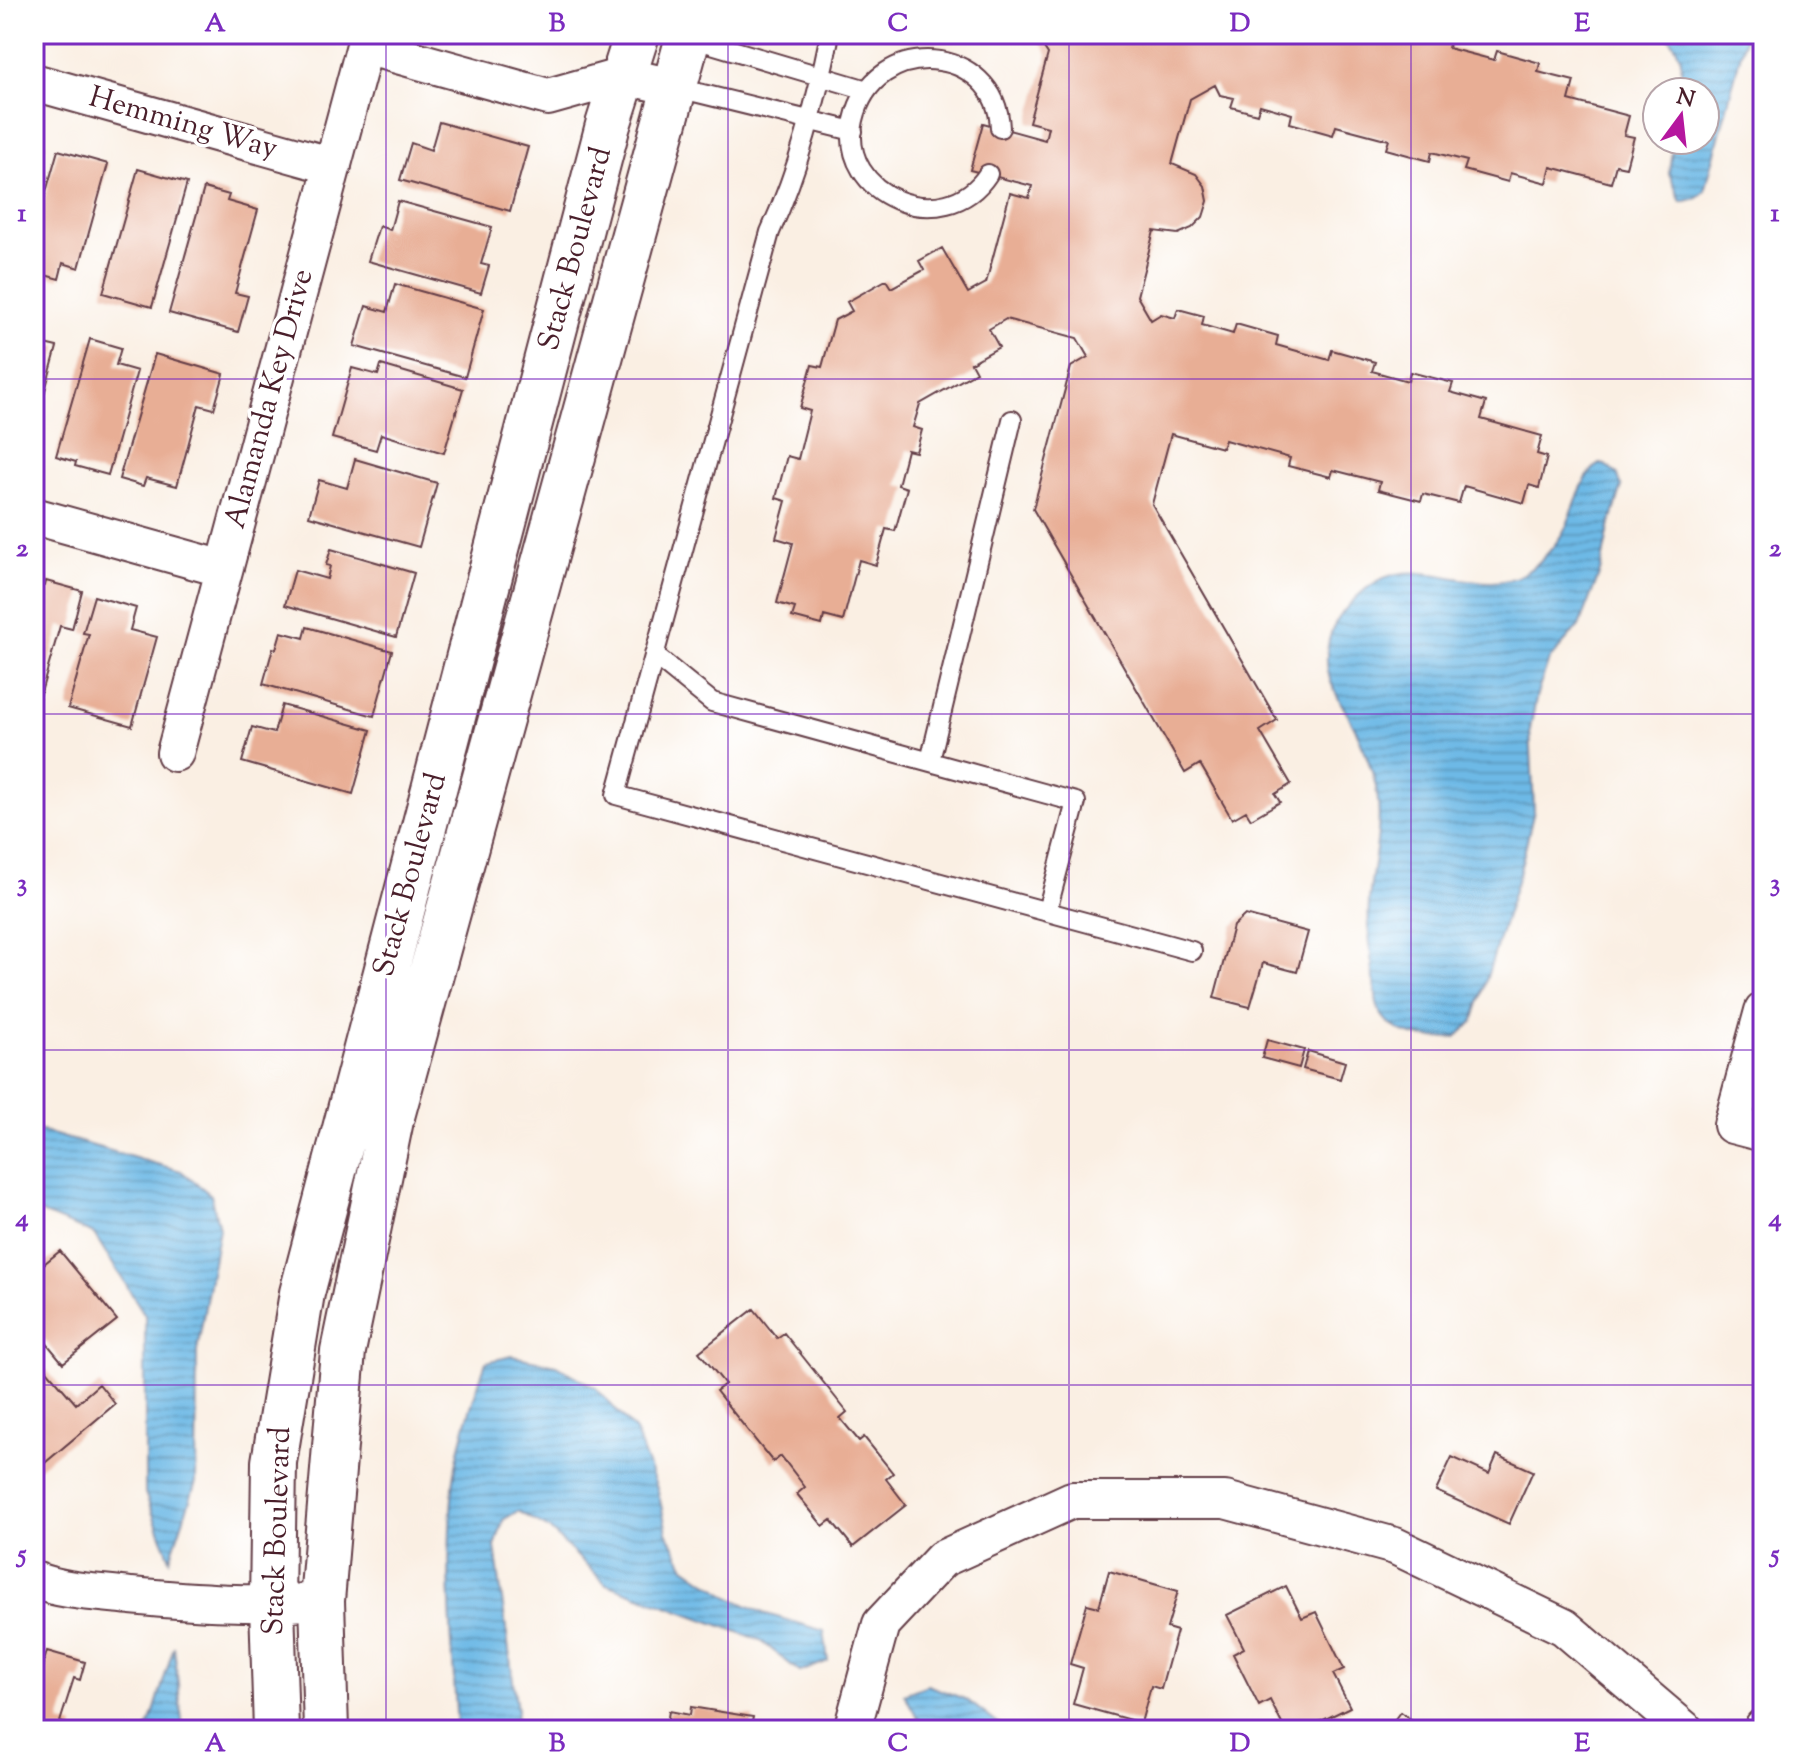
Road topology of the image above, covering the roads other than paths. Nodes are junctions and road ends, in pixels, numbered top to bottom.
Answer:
1 (637, 34) edge
2 (830, 34) edge
3 (685, 35) edge
4 (366, 40) edge
5 (623, 76) junction
6 (822, 76) junction
7 (34, 82) edge
8 (674, 87) junction
9 (867, 90) junction
10 (812, 121) junction
11 (1000, 128) dead end
12 (853, 131) junction
13 (333, 166) junction
14 (988, 174) dead end
15 (1012, 420) dead end
16 (34, 516) edge
17 (224, 569) junction
18 (654, 655) junction
19 (175, 753) dead end
20 (930, 761) junction
21 (1047, 911) junction
22 (1192, 951) dead end
23 (1763, 1011) edge
24 (1763, 1133) edge
25 (34, 1580) edge
26 (322, 1601) junction
27 (272, 1605) junction
28 (276, 1730) edge
29 (326, 1730) edge
30 (852, 1730) edge
31 (1685, 1730) edge

1 - 5 street, Stack Boulevard
2 - 6 lane
3 - 6 lane
3 - 8 street, Stack Boulevard
4 - 5 street, Alamanda Key Drive
4 - 13 street, Alamanda Key Drive
5 - 8 street, Alamanda Key Drive
5 - 27 street, Stack Boulevard
6 - 9 lane
6 - 10 lane
7 - 13 street, Hemming Way
8 - 10 lane
8 - 26 street, Stack Boulevard
9 - 11 lane
9 - 12 lane
10 - 12 lane
10 - 18 lane
12 - 14 lane
13 - 17 street, Alamanda Key Drive
15 - 20 lane
16 - 17 street
17 - 19 street, Alamanda Key Drive
18 - 20 lane
18 - 21 lane
20 - 21 lane
21 - 22 lane
23 - 24 street
25 - 27 street
26 - 27 street
26 - 29 street, Stack Boulevard
27 - 28 street, Stack Boulevard
30 - 31 street

